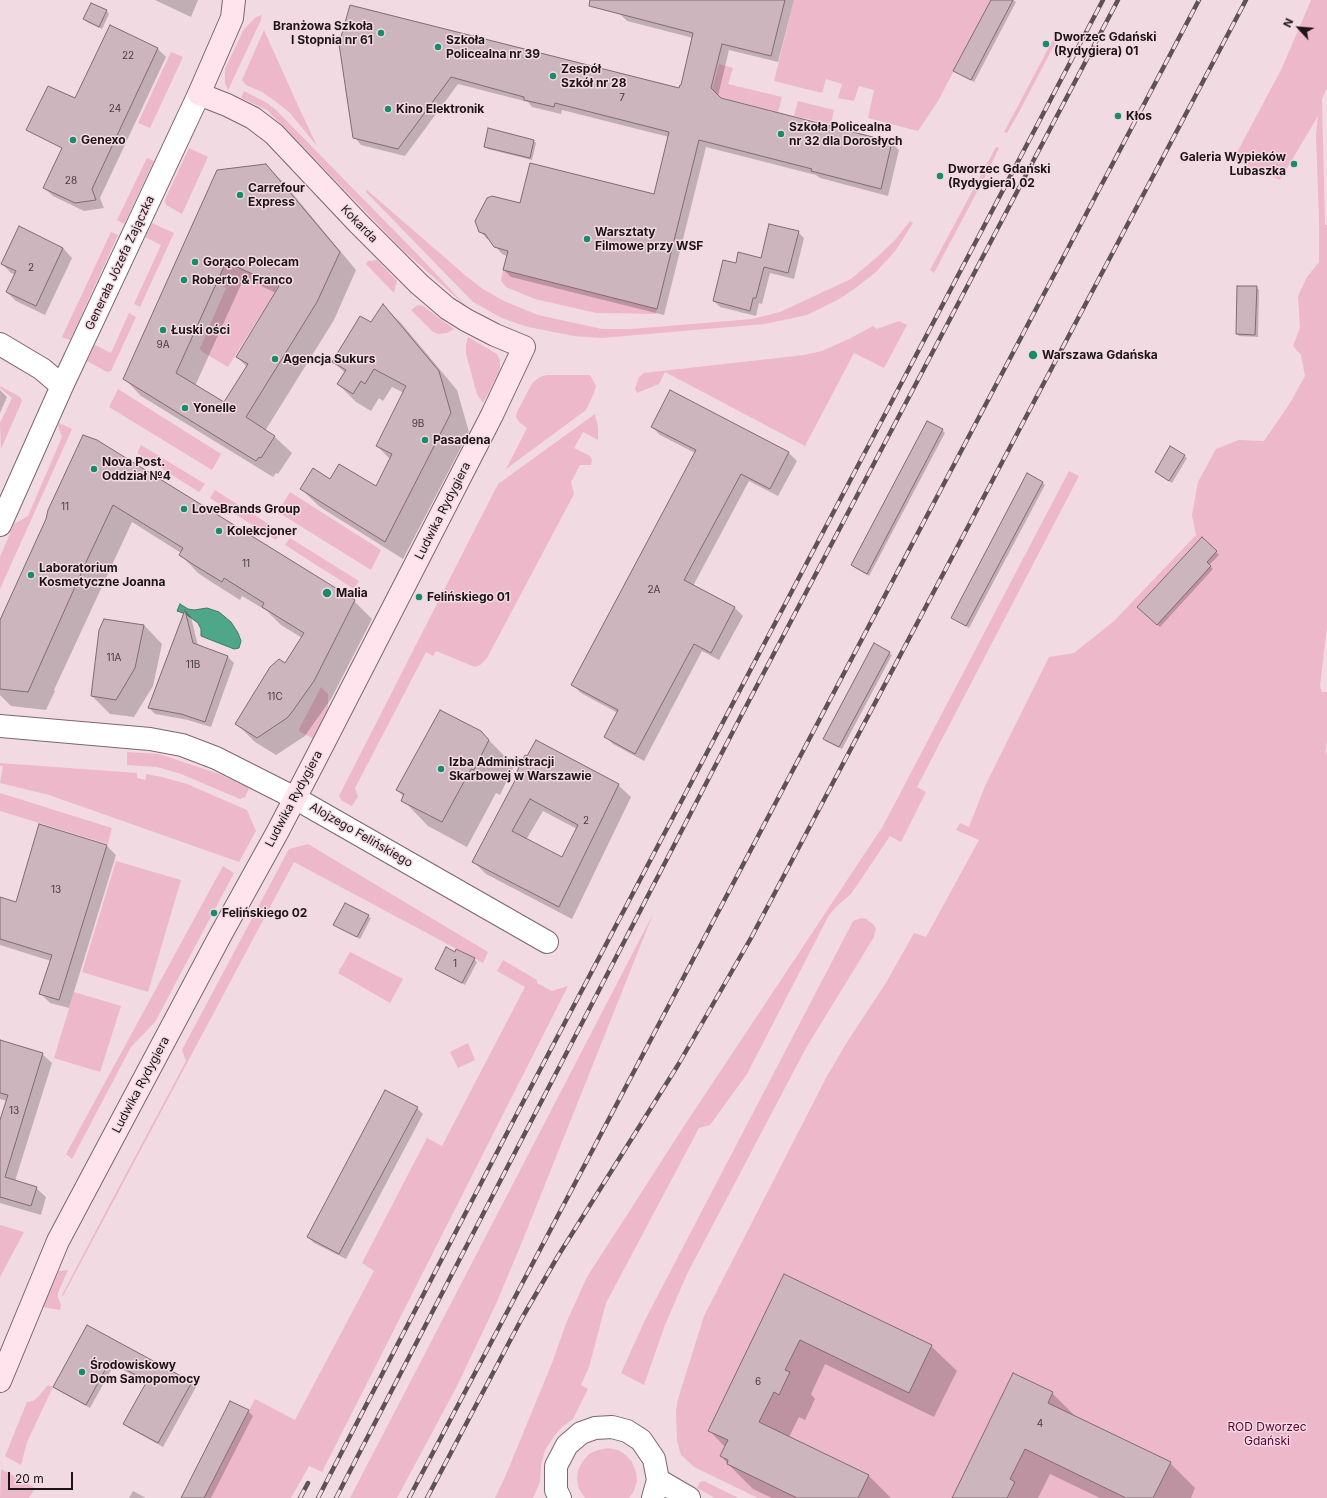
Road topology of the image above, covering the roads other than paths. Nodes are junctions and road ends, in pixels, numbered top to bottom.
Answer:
1 (234, 0) edge
2 (199, 94) junction
3 (0, 344) edge
4 (524, 347) joint
5 (62, 386) junction
6 (0, 525) edge
7 (0, 726) edge
8 (295, 798) junction
9 (548, 942) dead end
10 (55, 1247) junction
11 (0, 1343) edge
12 (0, 1381) edge
13 (655, 1489) edge
14 (556, 1495) edge
15 (689, 1498) edge

1 - 2 street, Generała Józefa Zajączka
2 - 4 street, Kokarda
2 - 5 street, Generała Józefa Zajączka
3 - 5 street
4 - 8 street, Ludwika Rydygiera
5 - 6 street, Generała Józefa Zajączka
7 - 8 street, Alojzego Felińskiego
8 - 9 street, Alojzego Felińskiego
8 - 10 street, Ludwika Rydygiera
10 - 11 street, Ludwika Rydygiera
10 - 12 street, Ludwika Rydygiera
13 - 14 street
13 - 15 street

